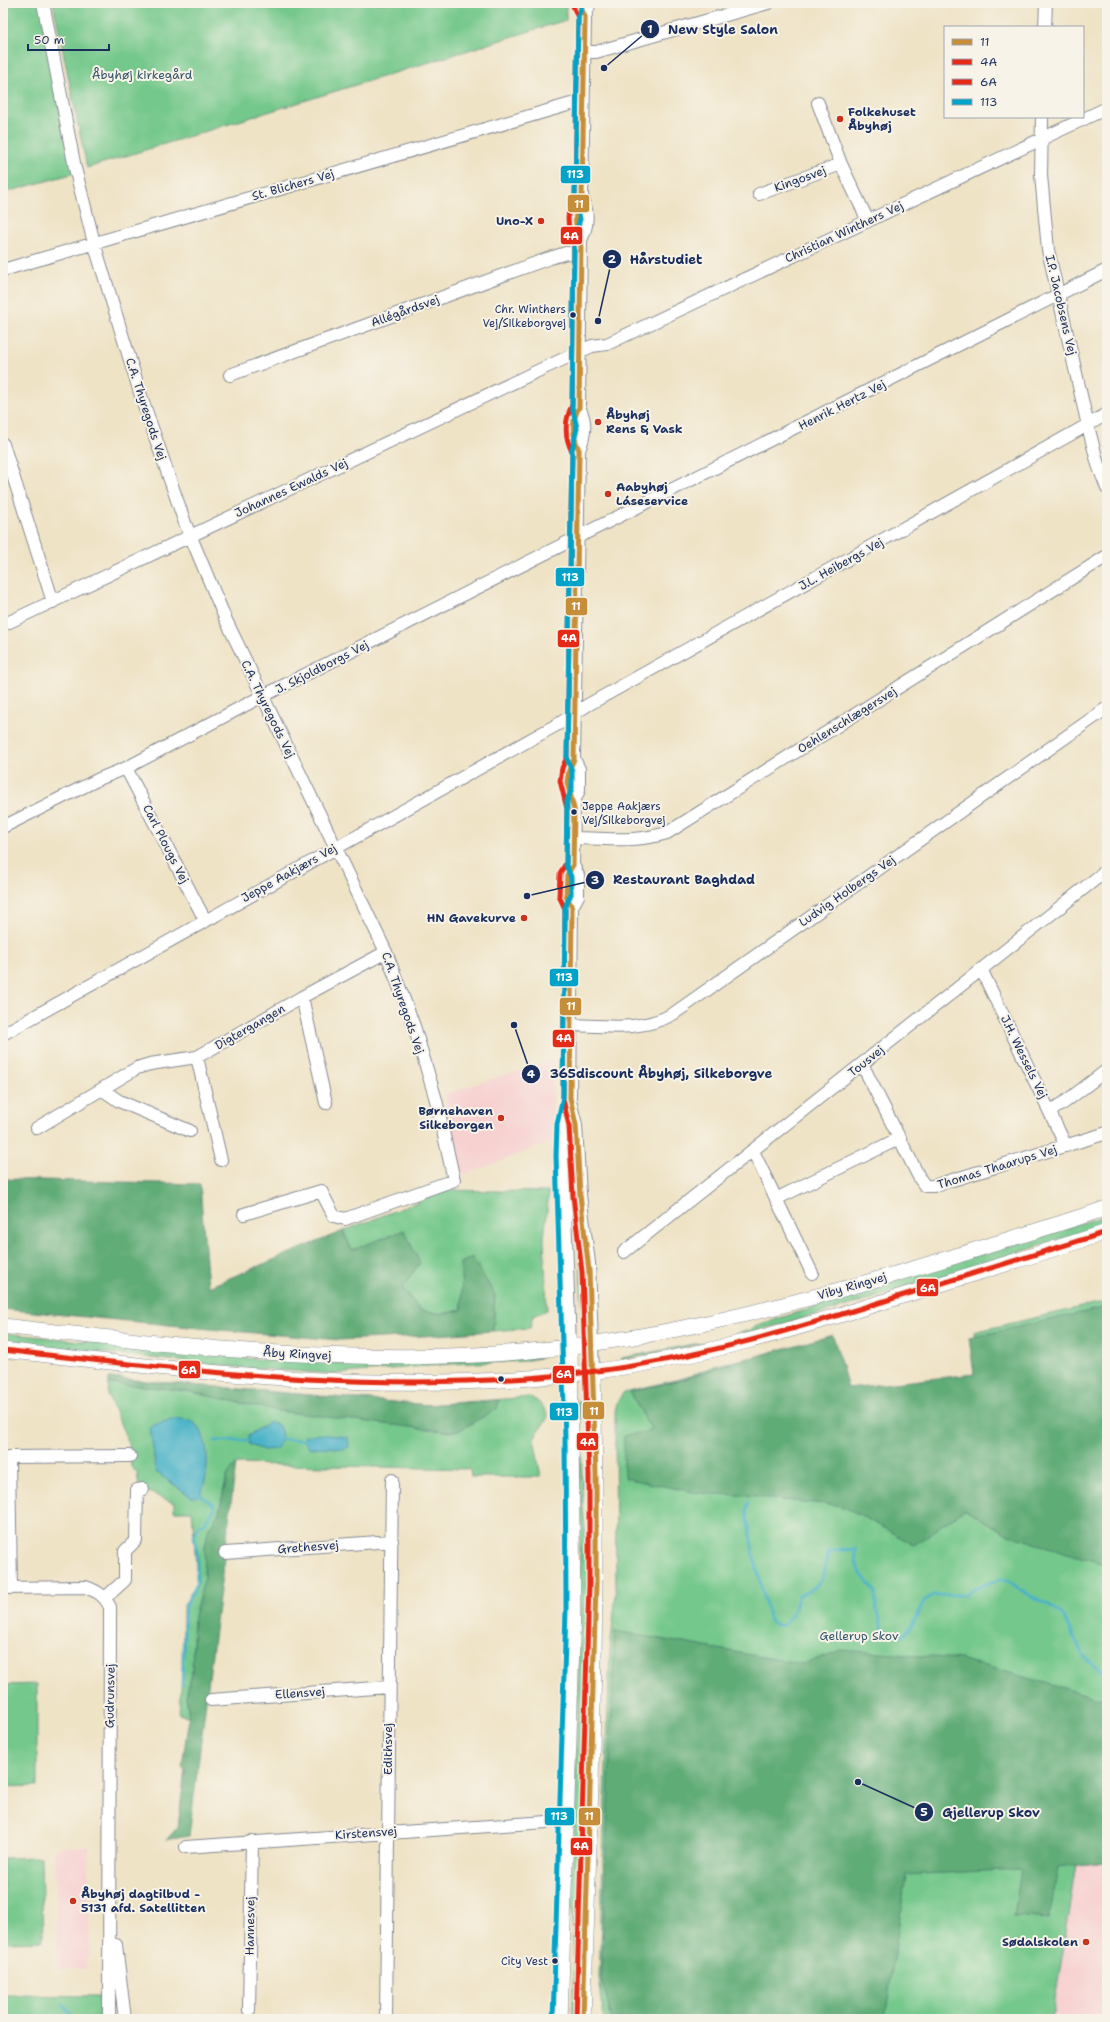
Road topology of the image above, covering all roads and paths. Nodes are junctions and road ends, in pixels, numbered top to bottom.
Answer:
1 (43, 3) edge
2 (579, 3) edge
3 (590, 3) edge
4 (768, 3) edge
5 (1046, 3) edge
6 (585, 17) junction
7 (1045, 26) edge
8 (584, 52) junction
9 (818, 103) dead end
10 (583, 104) junction
11 (1107, 108) edge
12 (1042, 118) edge
13 (1041, 139) junction
14 (841, 164) junction
15 (759, 194) dead end
16 (868, 221) junction
17 (94, 243) junction
18 (581, 254) junction
19 (3, 270) edge
20 (1107, 270) edge
21 (1059, 295) junction
22 (580, 352) junction
23 (230, 375) dead end
24 (1107, 414) edge
25 (1088, 426) junction
26 (3, 444) edge
27 (1107, 488) edge
28 (190, 537) junction
29 (577, 539) junction
30 (1107, 556) edge
31 (53, 602) junction
32 (3, 625) edge
33 (262, 697) junction
34 (1107, 708) edge
35 (575, 714) junction
36 (126, 768) junction
37 (3, 827) edge
38 (573, 838) junction
39 (336, 848) junction
40 (1107, 870) edge
41 (205, 920) junction
42 (386, 952) junction
43 (982, 969) junction
44 (302, 997) junction
45 (570, 1025) junction
46 (3, 1034) edge
47 (197, 1057) junction
48 (862, 1064) junction
49 (1107, 1070) edge
50 (103, 1090) junction
51 (570, 1098) junction
52 (326, 1103) dead end
53 (1050, 1111) junction
54 (37, 1128) dead end
55 (190, 1131) dead end
56 (1107, 1133) edge
57 (900, 1138) junction
58 (1066, 1146) junction
59 (753, 1151) junction
60 (221, 1160) dead end
61 (776, 1199) junction
62 (1107, 1208) edge
63 (244, 1214) dead end
64 (1107, 1232) edge
65 (624, 1252) dead end
66 (812, 1273) dead end
67 (3, 1326) edge
68 (592, 1343) junction
69 (570, 1347) junction
70 (3, 1350) edge
71 (593, 1372) junction
72 (570, 1375) junction
73 (130, 1456) dead end
74 (6, 1457) edge
75 (392, 1480) dead end
76 (143, 1490) dead end
77 (392, 1541) junction
78 (225, 1553) dead end
79 (7, 1588) edge
80 (105, 1598) junction
81 (389, 1687) junction
82 (211, 1700) dead end
83 (547, 1822) dead end
84 (388, 1832) junction
85 (252, 1841) junction
86 (186, 1846) dead end
87 (110, 1900) junction
88 (249, 2010) dead end
89 (109, 2019) edge
90 (125, 2019) edge
91 (386, 2019) edge
92 (560, 2019) edge
93 (583, 2019) edge

1 - 17 street, C.A. Thyregods Vej
2 - 6 street
3 - 6 street
4 - 8 street
5 - 7 street
6 - 8 street
8 - 10 street
9 - 14 street, Kingosvej
10 - 17 street, St. Blichers Vej
10 - 18 street
11 - 13 street, Christian Winthers Vej
12 - 13 street, I.P. Jacobsens Vej
13 - 16 street, Christian Winthers Vej
13 - 21 street, I.P. Jacobsens Vej
14 - 15 street, Kingosvej
14 - 16 street, Kingosvej
16 - 22 street, Christian Winthers Vej
17 - 19 street, St. Blichers Vej
17 - 28 street, C.A. Thyregods Vej
18 - 22 street
18 - 23 street, Allégårdsvej
20 - 21 street, Henrik Hertz Vej
21 - 25 street, I.P. Jacobsens Vej
21 - 29 street, Henrik Hertz Vej
22 - 28 street, Johannes Ewalds Vej
22 - 29 street
24 - 25 street, J.L. Heibergs Vej
25 - 27 street, I.P. Jacobsens Vej
25 - 35 street, J.L. Heibergs Vej
26 - 31 street
28 - 31 street, Johannes Ewalds Vej
28 - 33 street, C.A. Thyregods Vej
29 - 33 street, J. Skjoldborgs Vej
29 - 35 street
30 - 38 street, Oehlenschlægersvej
31 - 32 street, Johannes Ewalds Vej
33 - 36 street, J. Skjoldborgs Vej
33 - 39 street, C.A. Thyregods Vej
34 - 45 street, Ludvig Holbergs Vej
35 - 38 street
35 - 39 street, Jeppe Aakjærs Vej
36 - 37 street, J. Skjoldborgs Vej
36 - 41 street, Carl Plougs Vej
38 - 45 street
39 - 41 street, Jeppe Aakjærs Vej
39 - 42 street, C.A. Thyregods Vej
40 - 43 street, Tousvej
41 - 46 street, Jeppe Aakjærs Vej
42 - 44 street, Digtergangen
42 - 63 street, C.A. Thyregods Vej
43 - 48 street, Tousvej
43 - 53 street, J.H. Wessels Vej
44 - 47 street, Digtergangen
44 - 52 street, Digtergangen
45 - 51 street
47 - 50 street, Digtergangen
47 - 60 street
48 - 57 street, Thomas Thaarups Vej
48 - 59 street, Tousvej
49 - 53 street
50 - 54 street, Digtergangen
50 - 55 street
51 - 68 street
51 - 69 street
53 - 58 street, J.H. Wessels Vej
56 - 58 street, Thomas Thaarups Vej
57 - 58 street, Thomas Thaarups Vej
57 - 61 street
59 - 61 street
59 - 65 street, Tousvej
61 - 66 street
62 - 68 main road, Viby Ringvej
64 - 71 main road, Viby Ringvej
67 - 69 main road, Åby Ringvej
68 - 69 main road, Åby Ringvej
68 - 71 street
69 - 72 main road
70 - 72 main road, Åby Ringvej
71 - 72 main road, Viby Ringvej
71 - 93 main road
72 - 92 main road
73 - 74 street
74 - 79 street
75 - 77 street, Edithsvej
76 - 80 street
77 - 78 street, Grethesvej
77 - 81 street, Edithsvej
79 - 80 street
80 - 87 street, Gudrunsvej
81 - 82 street, Ellensvej
81 - 84 street, Edithsvej
83 - 84 street, Kirstensvej
84 - 85 street, Kirstensvej
84 - 91 street, Edithsvej
85 - 86 street, Kirstensvej
85 - 88 street, Hannesvej
87 - 89 street, Gudrunsvej
87 - 90 street, Gudrunsvej

